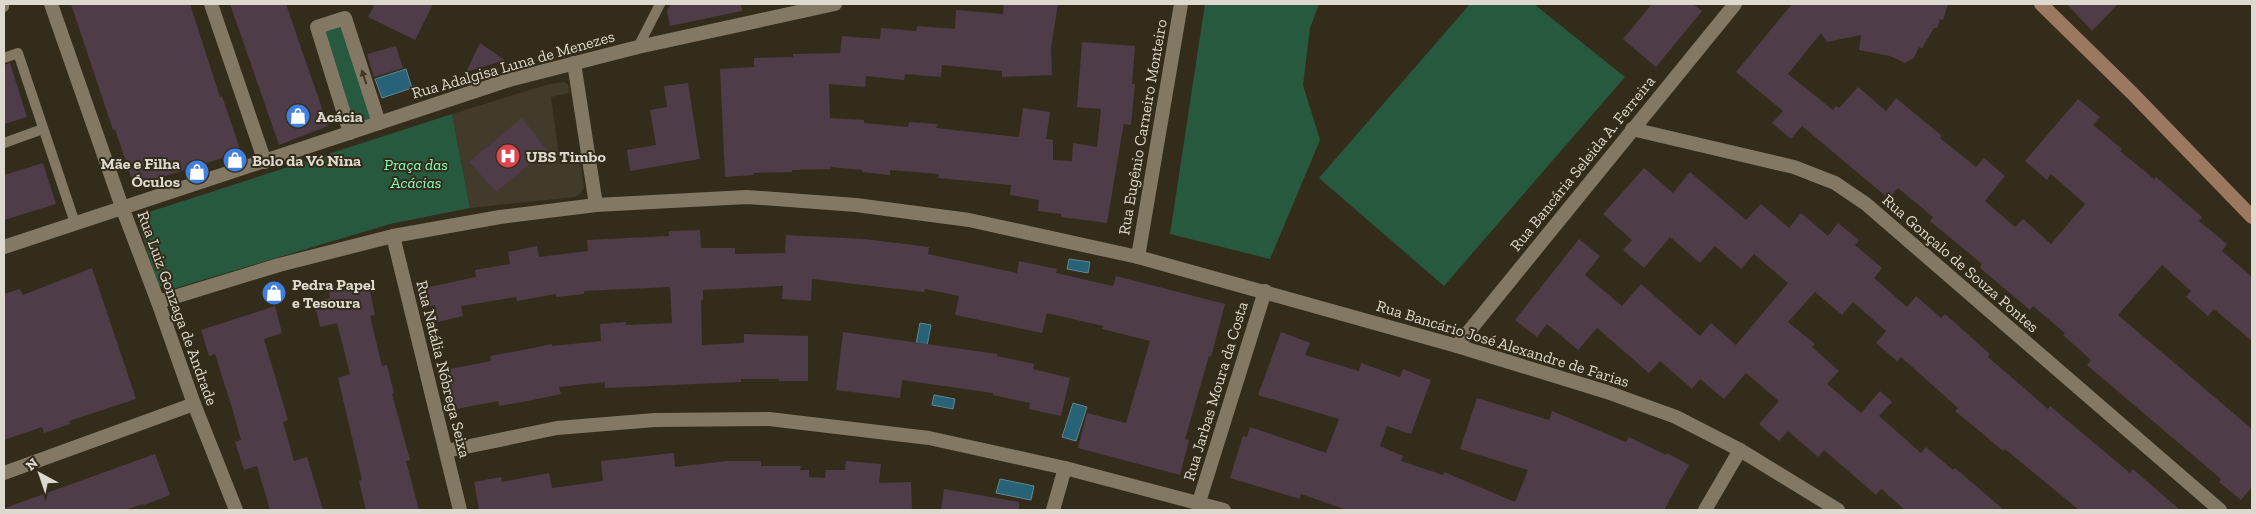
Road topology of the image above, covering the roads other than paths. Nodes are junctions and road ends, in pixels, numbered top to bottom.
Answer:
1 (52, 4) edge
2 (211, 4) edge
3 (660, 4) edge
4 (835, 4) edge
5 (1181, 4) edge
6 (1735, 4) edge
7 (2041, 4) edge
8 (638, 47) junction
9 (4, 58) edge
10 (574, 63) junction
11 (379, 123) junction
12 (43, 129) junction
13 (1632, 129) junction
14 (350, 133) junction
15 (4, 143) edge
16 (265, 162) junction
17 (596, 205) junction
18 (122, 207) junction
19 (2252, 217) edge
20 (75, 223) junction
21 (393, 236) junction
22 (4, 247) edge
23 (1138, 257) junction
24 (1265, 291) junction
25 (158, 302) junction
26 (1457, 346) junction
27 (194, 404) junction
28 (1740, 450) junction
29 (446, 452) junction
30 (1065, 468) junction
31 (4, 473) edge
32 (1199, 502) junction
33 (236, 510) edge
34 (460, 510) edge
35 (1053, 510) edge
36 (1224, 510) edge
37 (1705, 510) edge
38 (1838, 510) edge
39 (2220, 510) edge

1 - 18 street, Rua Luiz Gonzaga de Andrade
2 - 16 street
3 - 8 lane
4 - 8 street, Rua Adalgisa Luna de Menezes
5 - 23 street, Rua Eugênio Carneiro Monteiro
6 - 13 street, Rua Bancária Seleida A. Ferreira
7 - 19 main road
8 - 10 street, Rua Adalgisa Luna de Menezes
9 - 12 lane
10 - 11 street, Rua Adalgisa Luna de Menezes
10 - 17 street
11 - 14 street, Rua Adalgisa Luna de Menezes
11 -> 14 street
12 - 15 lane
12 - 20 lane
13 - 26 street, Rua Bancária Seleida A. Ferreira
13 - 39 street, Rua Gonçalo de Souza Pontes
14 - 16 street, Rua Adalgisa Luna de Menezes
16 - 18 street, Rua Adalgisa Luna de Menezes
17 - 21 street, Rua Bancário José Alexandre de Farias
17 - 23 street, Rua Bancário José Alexandre de Farias
18 - 20 street, Rua Adalgisa Luna de Menezes
18 - 25 street, Rua Luiz Gonzaga de Andrade
20 - 22 street, Rua Adalgisa Luna de Menezes
21 - 25 street, Rua Bancário José Alexandre de Farias
21 - 29 street, Rua Natália Nóbrega Seixa
23 - 24 street, Rua Bancário José Alexandre de Farias
24 - 26 street, Rua Bancário José Alexandre de Farias
24 - 32 street, Rua Jarbas Moura da Costa
25 - 27 street, Rua Luiz Gonzaga de Andrade
26 - 28 street, Rua Bancário José Alexandre de Farias
27 - 31 street
27 - 33 street, Rua Luiz Gonzaga de Andrade
28 - 37 street
28 - 38 street, Rua Bancário José Alexandre de Farias
29 - 30 street
29 - 34 street, Rua Natália Nóbrega Seixa
30 - 32 street
30 - 35 street
32 - 36 street

